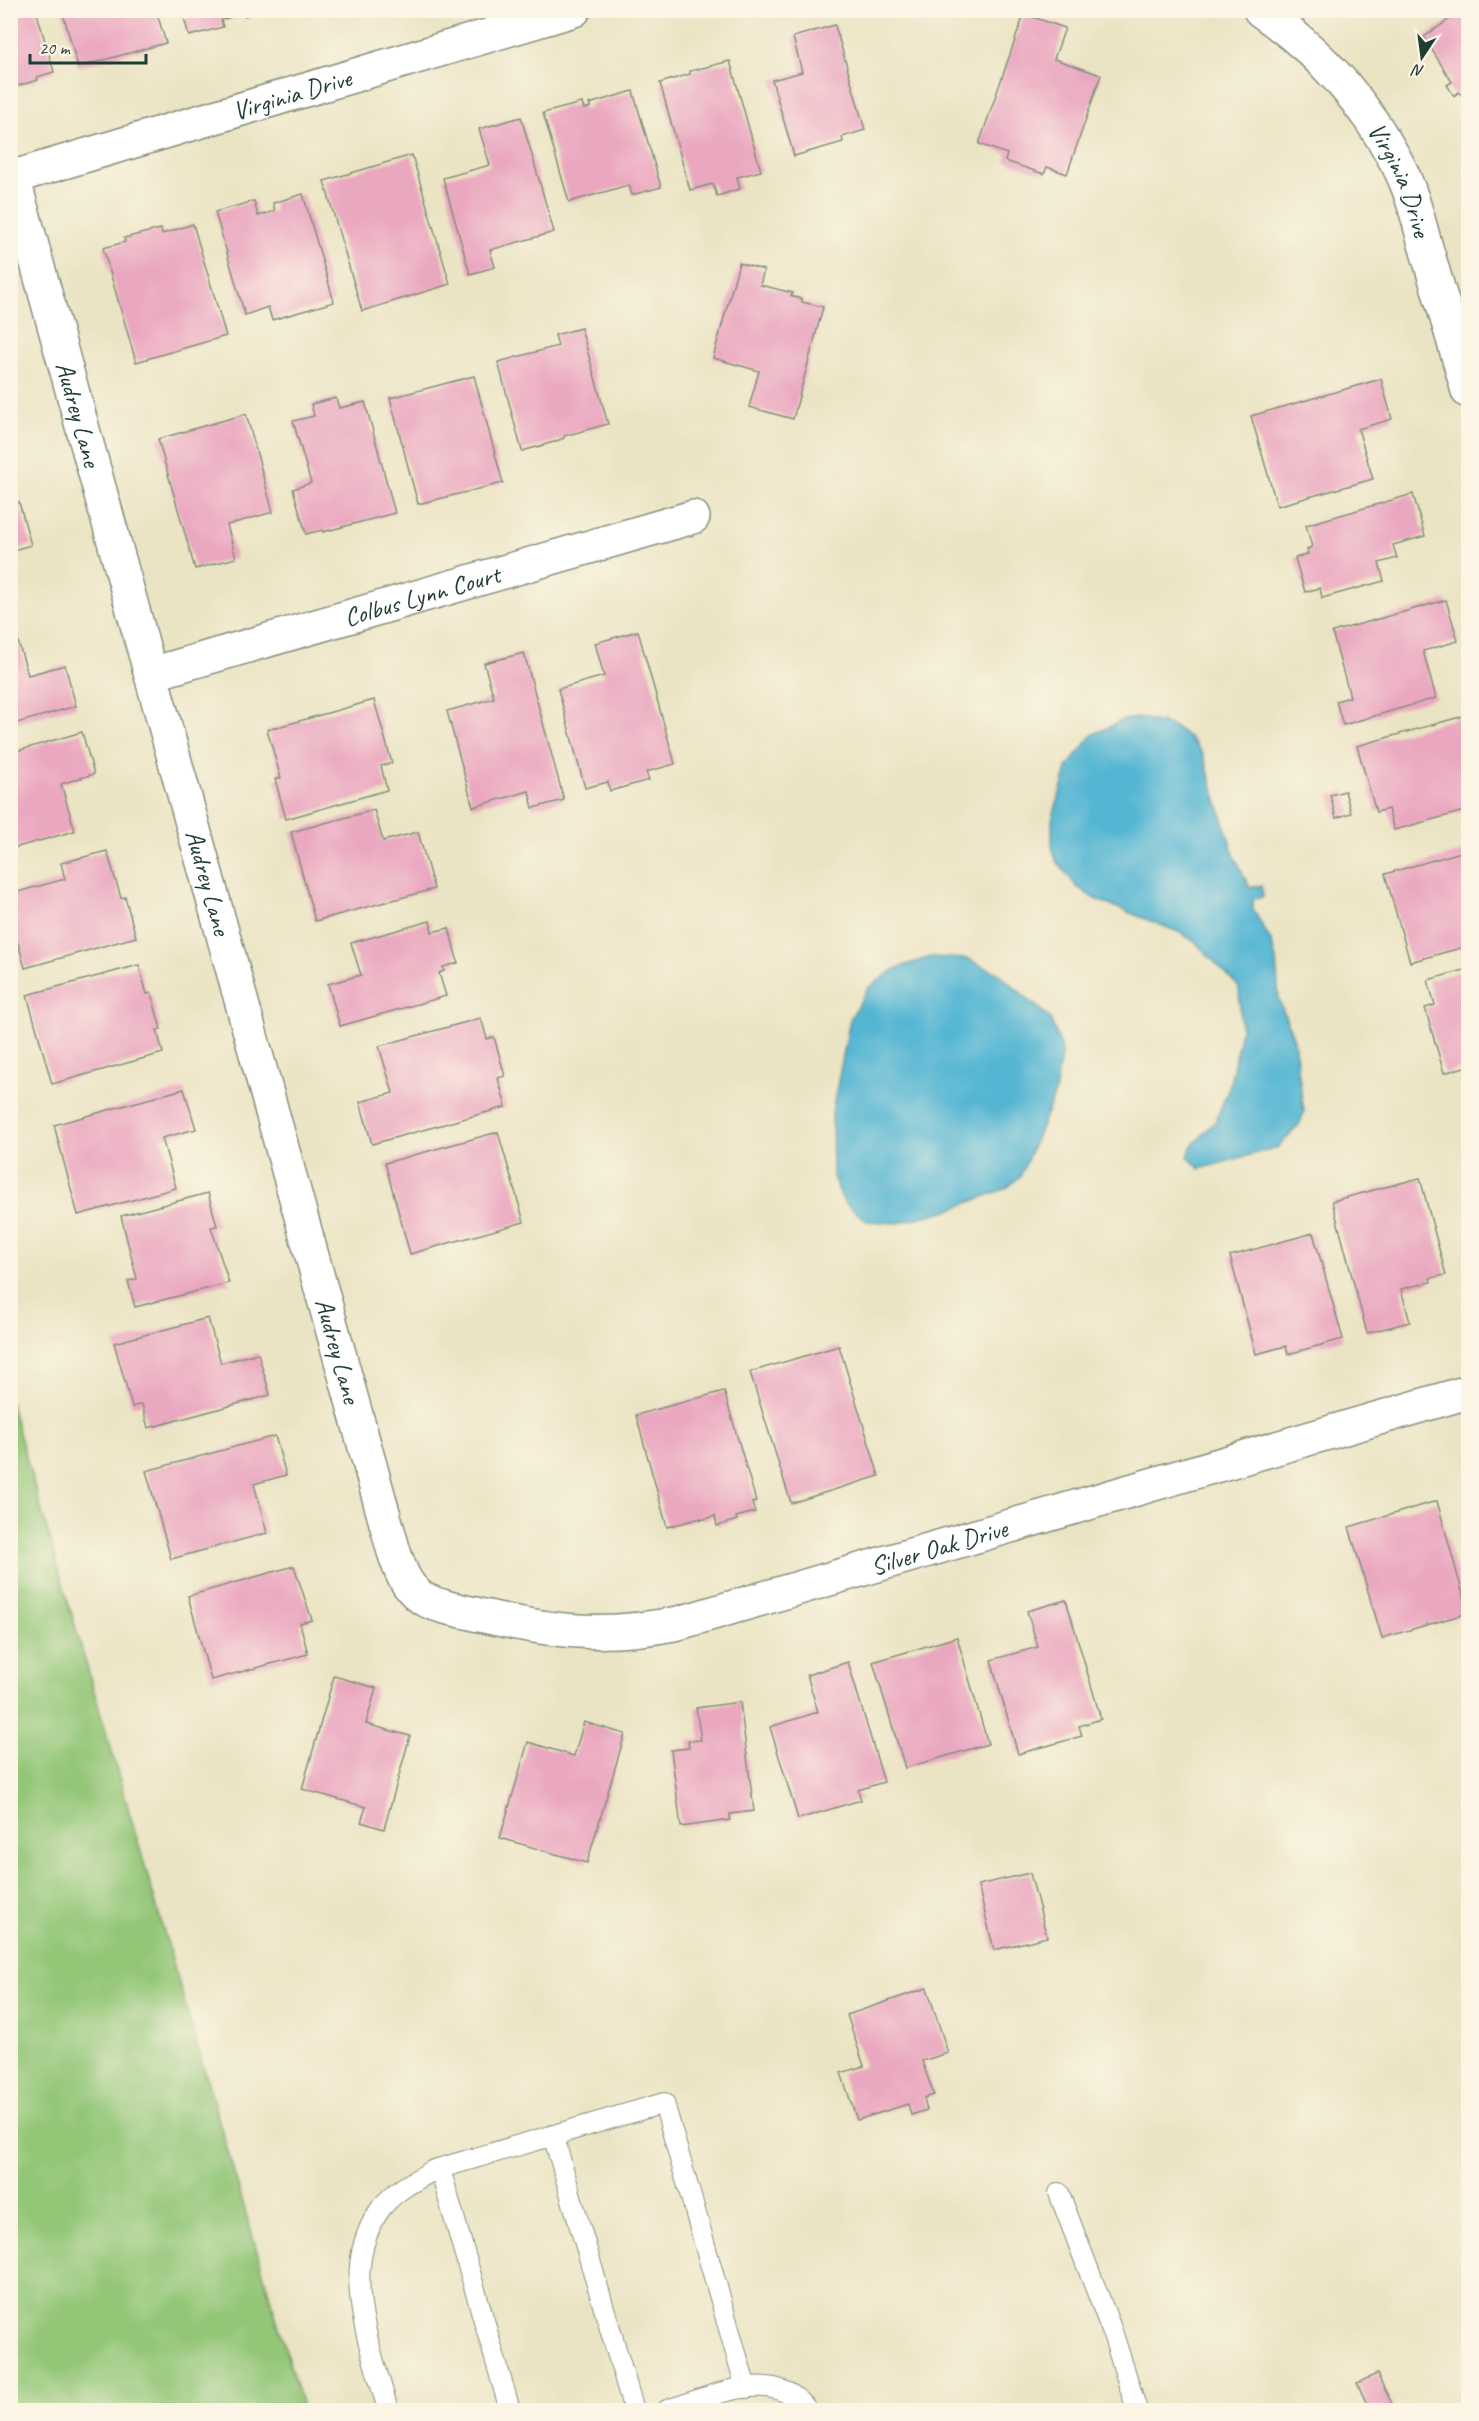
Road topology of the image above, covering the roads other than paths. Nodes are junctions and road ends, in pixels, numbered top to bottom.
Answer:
1 (574, 10) edge
2 (1260, 10) edge
3 (12, 177) edge
4 (1456, 301) edge
5 (1468, 391) edge
6 (693, 517) dead end
7 (151, 675) junction
8 (1468, 1392) edge
9 (408, 1585) joint
10 (553, 2135) junction
11 (440, 2169) junction
12 (1059, 2193) dead end
13 (746, 2388) junction
14 (388, 2410) edge
15 (510, 2410) edge
16 (634, 2410) edge
17 (667, 2410) edge
18 (807, 2410) edge
19 (1137, 2410) edge

1 - 3 street, Virginia Drive
2 - 4 street, Virginia Drive
3 - 7 street, Audrey Lane
4 - 5 street, Virginia Drive
6 - 7 street, Colbus Lynn Court
7 - 9 street, Audrey Lane
8 - 9 street, Silver Oak Drive
10 - 11 lane
10 - 13 lane
10 - 16 lane
11 - 14 lane
11 - 15 lane
12 - 19 lane
13 - 17 lane
13 - 18 lane

